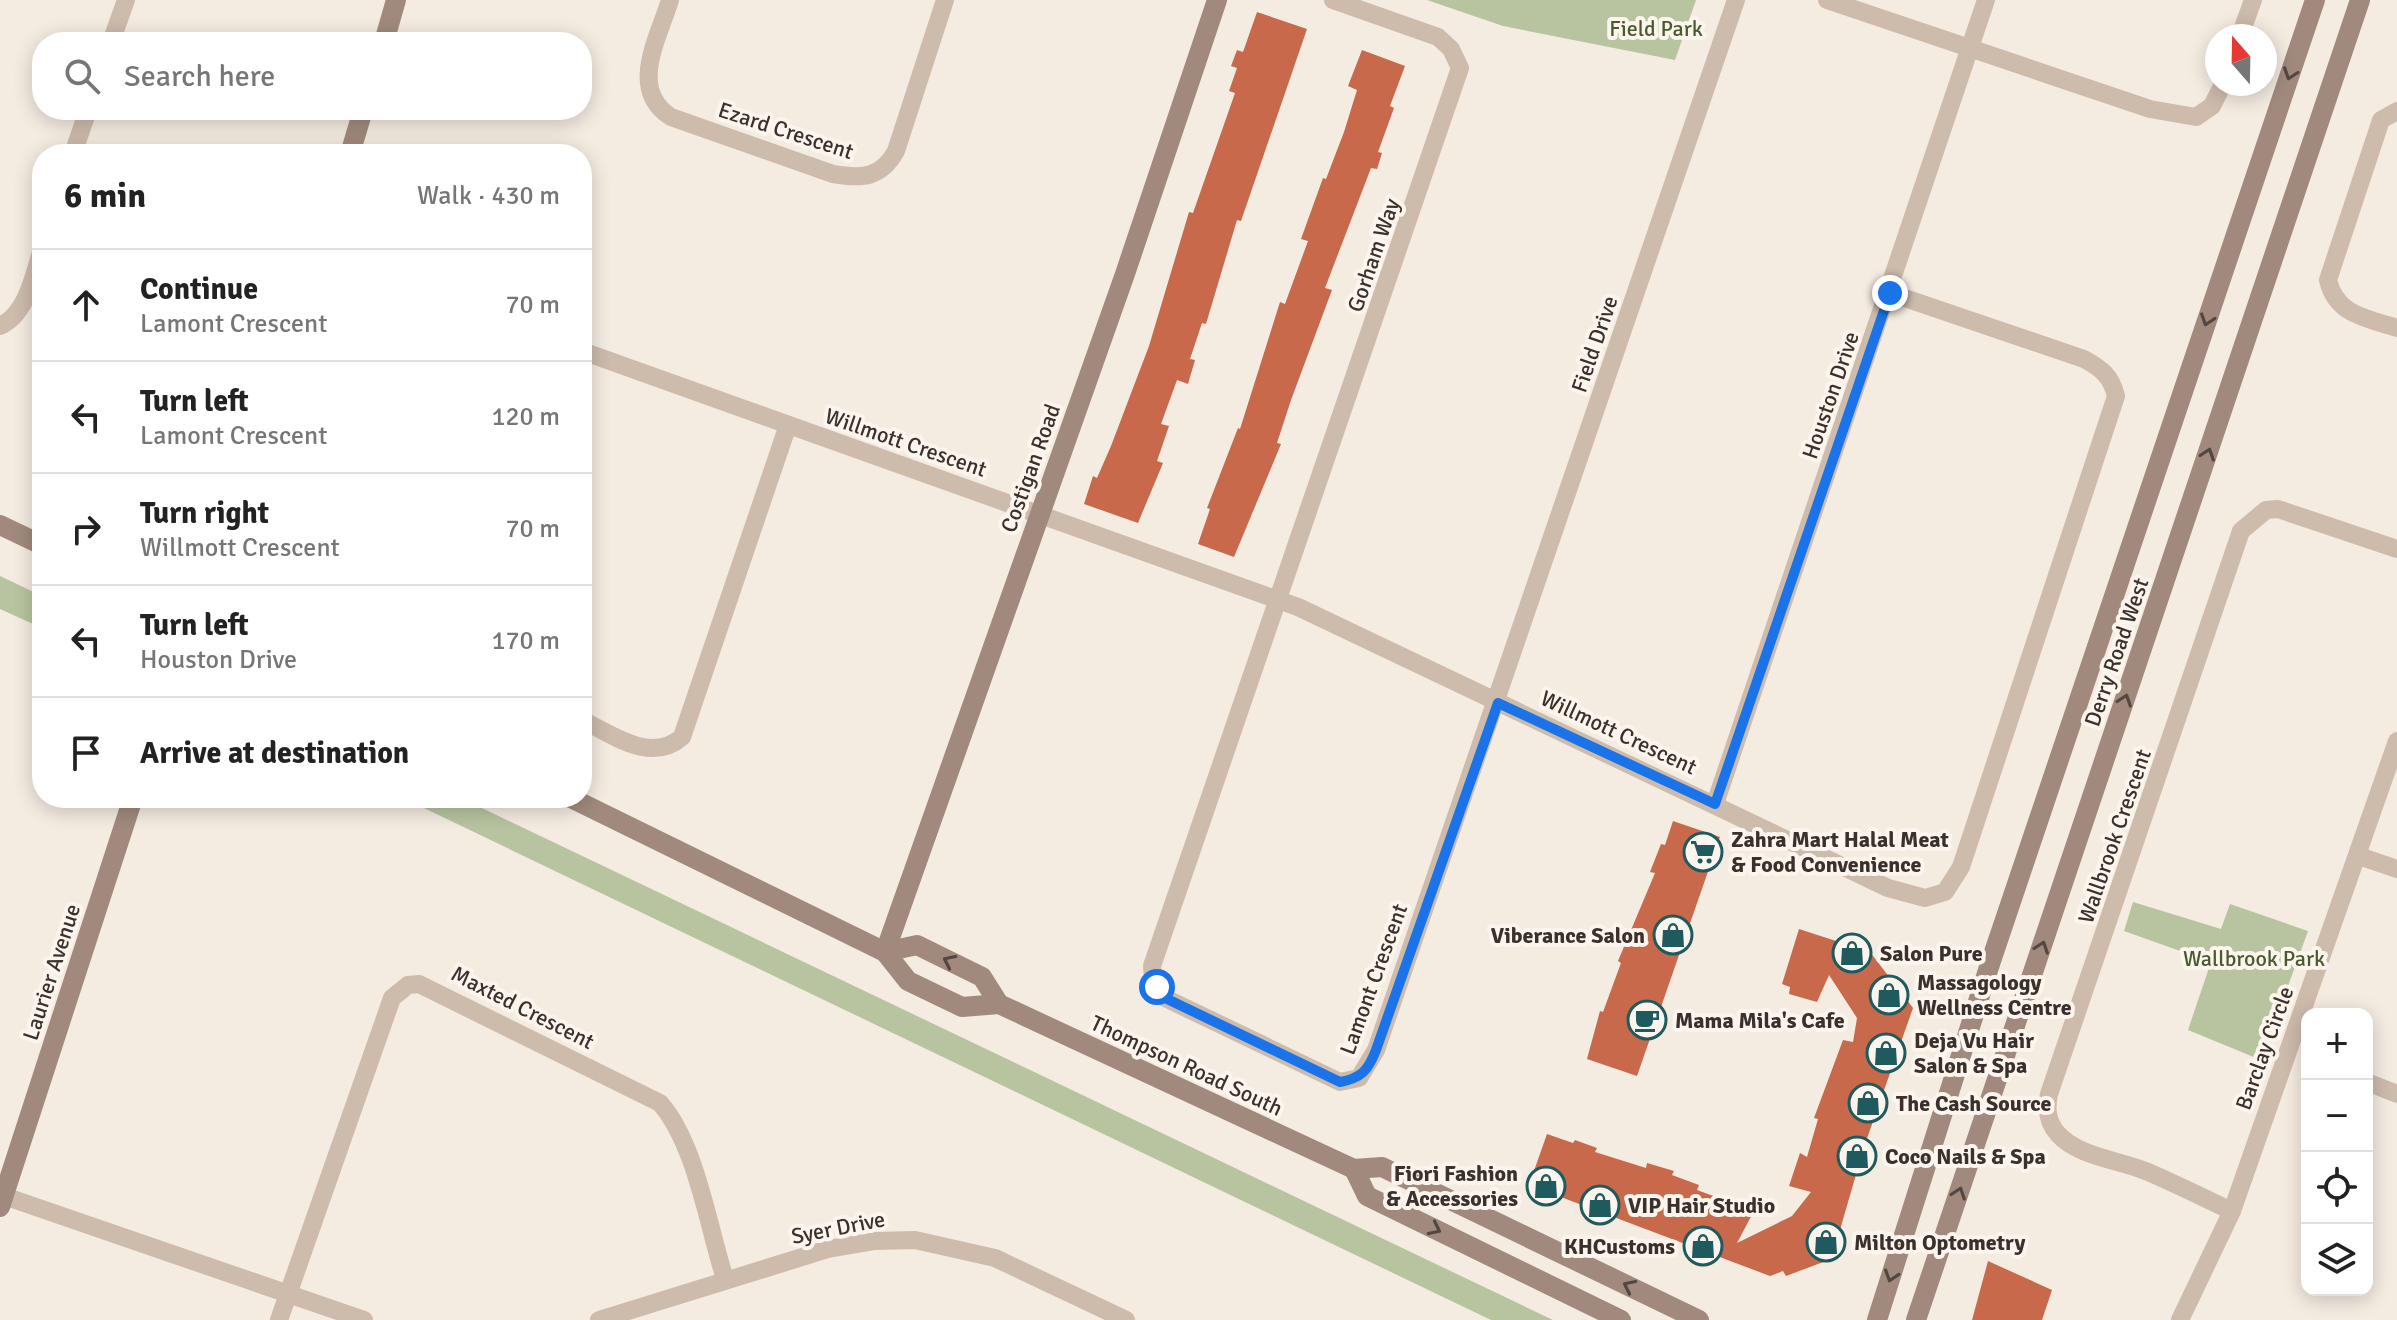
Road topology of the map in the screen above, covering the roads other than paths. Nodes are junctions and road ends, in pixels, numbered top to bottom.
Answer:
1 (126, 0) edge
2 (396, 0) edge
3 (670, 0) edge
4 (945, 0) edge
5 (1217, 0) edge
6 (1333, 0) edge
7 (1736, 0) edge
8 (1827, 0) edge
9 (1986, 0) edge
10 (2253, 0) edge
11 (2315, 0) edge
12 (2360, 0) edge
13 (2244, 24) edge
14 (115, 32) edge
15 (387, 32) edge
16 (1970, 47) junction
17 (2217, 96) edge
18 (2397, 111) edge
19 (85, 120) edge
20 (360, 120) edge
21 (76, 144) edge
22 (353, 144) edge
23 (32, 276) edge
24 (1890, 293) junction
25 (0, 326) edge
26 (2397, 328) edge
27 (592, 355) edge
28 (788, 425) junction
29 (1038, 513) junction
30 (0, 525) edge
31 (32, 540) edge
32 (2397, 549) edge
33 (1276, 599) junction
34 (1498, 703) junction
35 (592, 724) edge
36 (2397, 741) edge
37 (1715, 804) junction
38 (130, 808) edge
39 (591, 808) edge
40 (2359, 856) junction
41 (2397, 869) edge
42 (885, 952) junction
43 (999, 1004) junction
44 (2289, 1051) junction
45 (2301, 1056) edge
46 (2373, 1084) edge
47 (2397, 1094) edge
48 (1354, 1169) junction
49 (2, 1202) edge
50 (2232, 1211) junction
51 (725, 1279) junction
52 (287, 1294) junction
53 (279, 1320) edge
54 (364, 1320) edge
55 (599, 1320) edge
56 (1126, 1320) edge
57 (1621, 1320) edge
58 (1699, 1320) edge
59 (1877, 1320) edge
60 (1916, 1320) edge
61 (2180, 1320) edge

1 - 14 street
2 - 15 main road
3 - 4 street, Ezard Crescent
5 - 29 main road, Costigan Road
6 - 33 street, Gorham Way
7 - 34 street, Field Drive
8 - 16 street
9 - 16 street, Houston Drive
10 - 13 street
11 -> 59 main road, Derry Road West
60 -> 12 main road, Derry Road West
16 - 17 street
16 - 24 street, Houston Drive
18 - 26 street
19 - 21 street
20 - 22 main road
23 - 25 street
24 - 37 street, Houston Drive
24 - 37 street, Willmott Crescent
27 - 28 street, Willmott Crescent
28 - 29 street, Willmott Crescent
28 - 35 street
29 - 33 street, Willmott Crescent
29 - 42 main road, Costigan Road
30 - 31 main road
32 - 50 street, Wallbrook Crescent
33 - 34 street, Willmott Crescent
33 - 34 street, Lamont Crescent
34 - 37 street, Willmott Crescent
36 - 40 street, Barclay Circle
38 - 49 main road, Laurier Avenue
39 - 42 main road, Thompson Road South
40 - 41 street
40 - 44 street, Barclay Circle
42 - 43 main road, Thompson Road South
43 -> 42 main road, Thompson Road South
43 - 48 main road, Thompson Road South
44 - 45 street
44 - 50 street, Barclay Circle
46 - 47 street
48 -> 57 main road
58 -> 48 main road, Thompson Road South
49 - 52 street
50 - 61 street, Barclay Circle
51 - 52 street, Maxted Crescent
51 - 55 street, Syer Drive
51 - 56 street, Syer Drive
52 - 53 street
52 - 54 street

